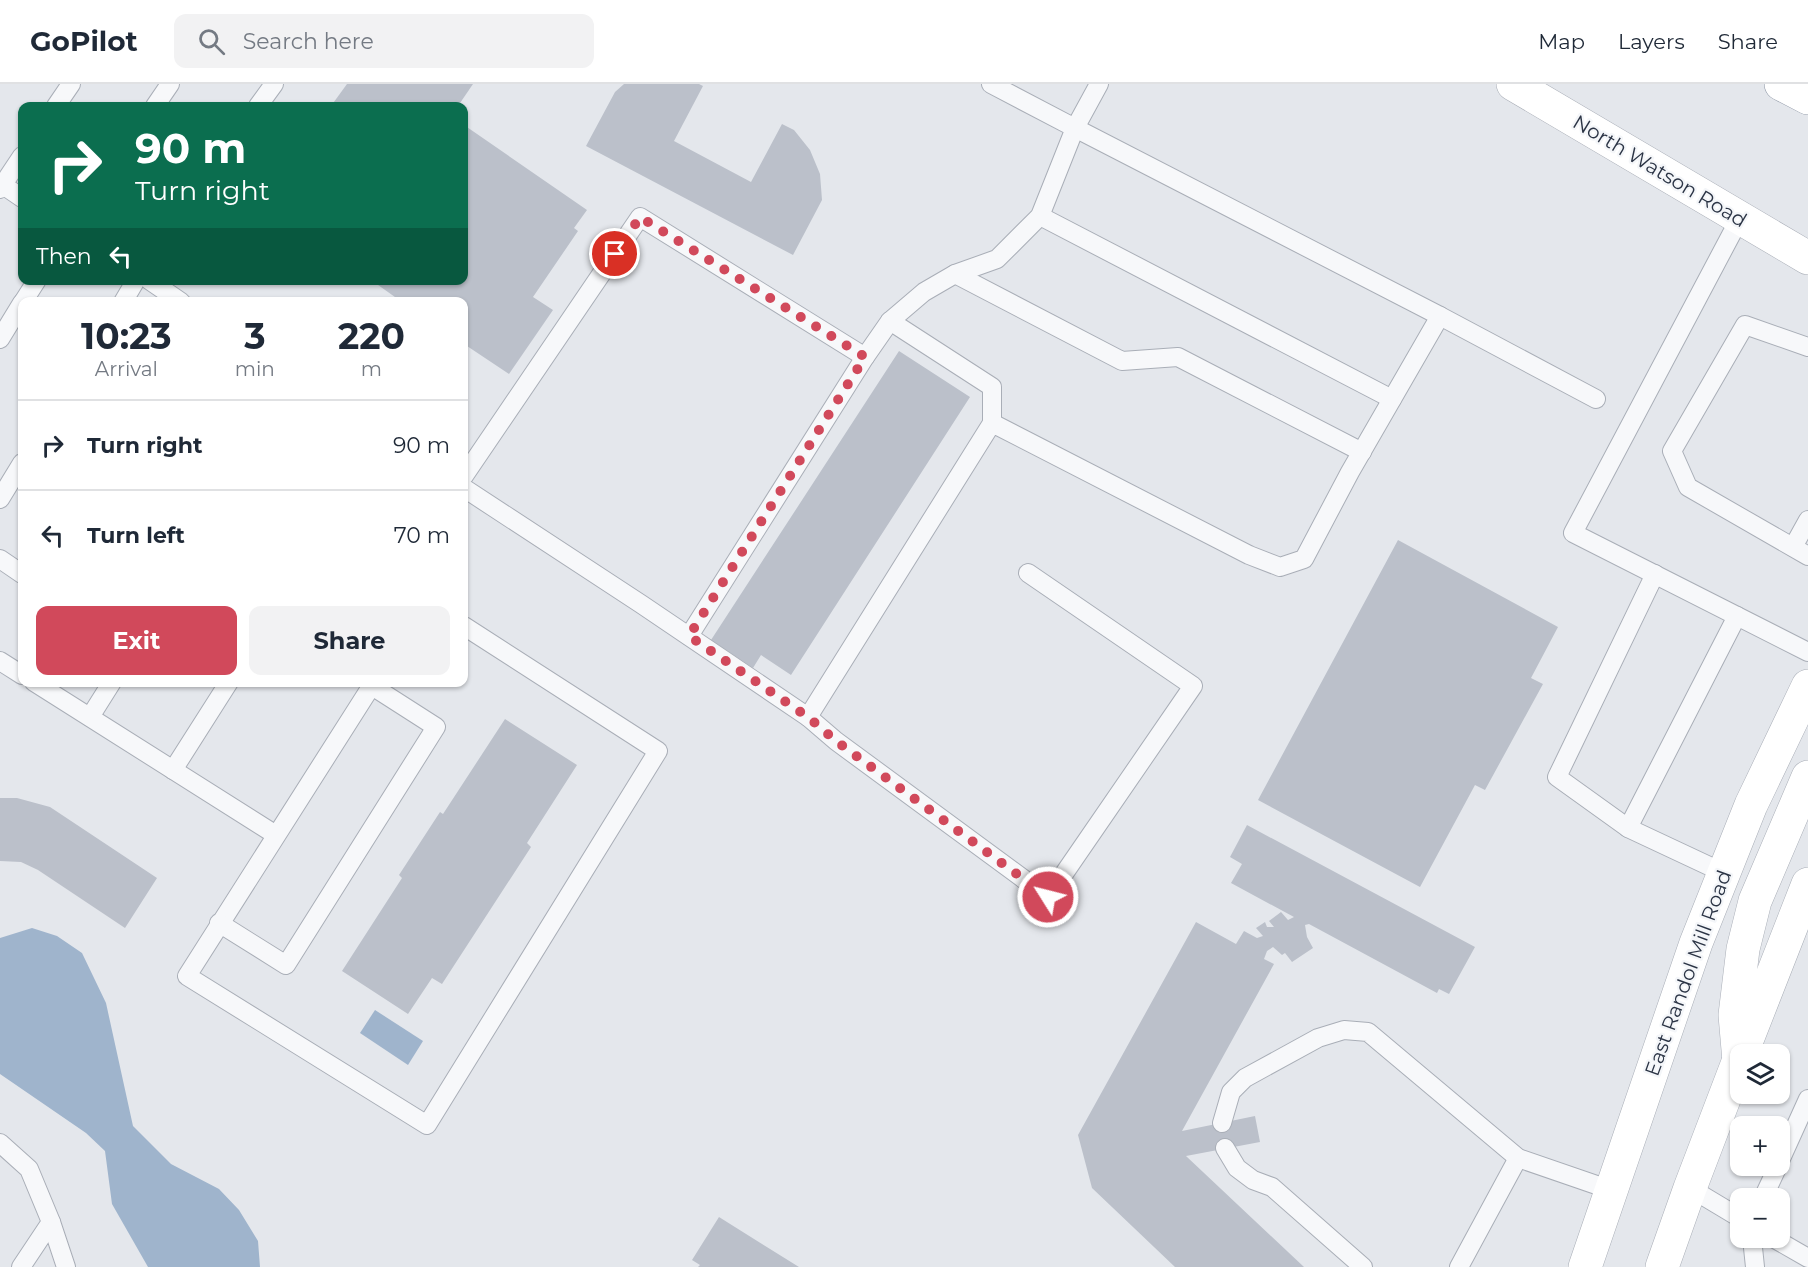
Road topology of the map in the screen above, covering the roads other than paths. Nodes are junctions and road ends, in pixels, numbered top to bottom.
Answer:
1 (71, 84) edge
2 (170, 84) edge
3 (274, 84) edge
4 (991, 84) edge
5 (1099, 84) edge
6 (1513, 84) edge
7 (59, 102) edge
8 (157, 102) edge
9 (261, 102) edge
10 (1075, 128) junction
11 (18, 162) edge
12 (1, 186) edge
13 (18, 196) edge
14 (1040, 216) junction
15 (1740, 218) junction
16 (1808, 258) edge
17 (955, 274) junction
18 (156, 285) edge
19 (174, 297) edge
20 (18, 310) edge
21 (1440, 316) junction
22 (890, 321) junction
23 (0, 339) edge
24 (1806, 341) edge
25 (865, 357) junction
26 (1392, 399) junction
27 (1596, 399) dead end
28 (992, 423) junction
29 (1362, 452) junction
30 (18, 470) edge
31 (468, 470) edge
32 (468, 491) edge
33 (0, 499) edge
34 (1808, 520) edge
35 (1800, 552) edge
36 (0, 560) edge
37 (18, 571) edge
38 (1028, 573) dead end
39 (1655, 574) junction
40 (1737, 616) junction
41 (468, 629) edge
42 (689, 636) junction
43 (1808, 652) edge
44 (0, 661) edge
45 (18, 672) edge
46 (1808, 686) edge
47 (42, 687) edge
48 (109, 687) edge
49 (226, 687) edge
50 (371, 687) edge
51 (377, 687) edge
52 (90, 717) junction
53 (808, 717) junction
54 (173, 770) junction
55 (1808, 777) edge
56 (1628, 828) junction
57 (276, 835) junction
58 (1724, 873) junction
59 (1808, 884) edge
60 (219, 923) junction
61 (1738, 1044) edge
62 (1745, 1044) edge
63 (1730, 1084) edge
64 (1808, 1099) edge
65 (1222, 1123) dead end
66 (1790, 1138) edge
67 (0, 1143) edge
68 (1225, 1148) dead end
69 (1518, 1158) junction
70 (1690, 1188) junction
71 (1611, 1190) junction
72 (1730, 1212) edge
73 (51, 1222) junction
74 (1753, 1248) edge
75 (1790, 1248) edge
76 (1808, 1258) edge
77 (21, 1267) edge
78 (66, 1267) edge
79 (1363, 1267) edge
80 (1459, 1267) edge
81 (1585, 1267) edge
82 (1662, 1267) edge
83 (1755, 1267) edge

1 - 7 lane
2 - 8 lane
3 - 9 lane
4 - 10 lane
5 - 10 lane
6 - 15 main road, North Watson Road
10 - 14 lane
10 - 21 lane
11 - 12 lane
12 - 13 lane
14 - 17 lane
14 - 26 lane
15 - 16 main road, North Watson Road
15 - 39 lane
17 - 22 lane
17 - 29 lane
18 - 19 lane
20 - 23 lane
21 - 26 lane
21 - 27 lane
22 - 25 lane
22 - 28 lane
24 - 35 lane
25 - 31 lane
25 - 42 lane
26 - 29 lane
28 - 29 lane
28 - 53 lane
30 - 33 lane
32 - 42 lane
34 - 35 lane
36 - 37 lane
38 - 53 lane
39 - 40 lane
39 - 56 lane
40 - 43 lane
40 - 56 lane
41 - 60 lane
42 - 53 lane
44 - 45 lane
46 - 58 main road, East Randol Mill Road
47 - 52 lane
48 - 52 lane
49 - 54 lane
50 - 57 lane
51 - 60 lane
52 - 54 lane
54 - 57 lane
55 - 61 main road
56 - 58 lane
57 - 60 lane
58 - 71 main road, East Randol Mill Road
59 - 62 main road
63 - 70 main road
64 - 66 lane
65 - 69 lane
67 - 73 lane
68 - 79 lane
69 - 71 lane
69 - 80 lane
70 - 72 lane
70 - 82 main road
71 - 81 main road, East Randol Mill Road
73 - 77 lane
73 - 78 lane
74 - 83 lane
75 - 76 lane

